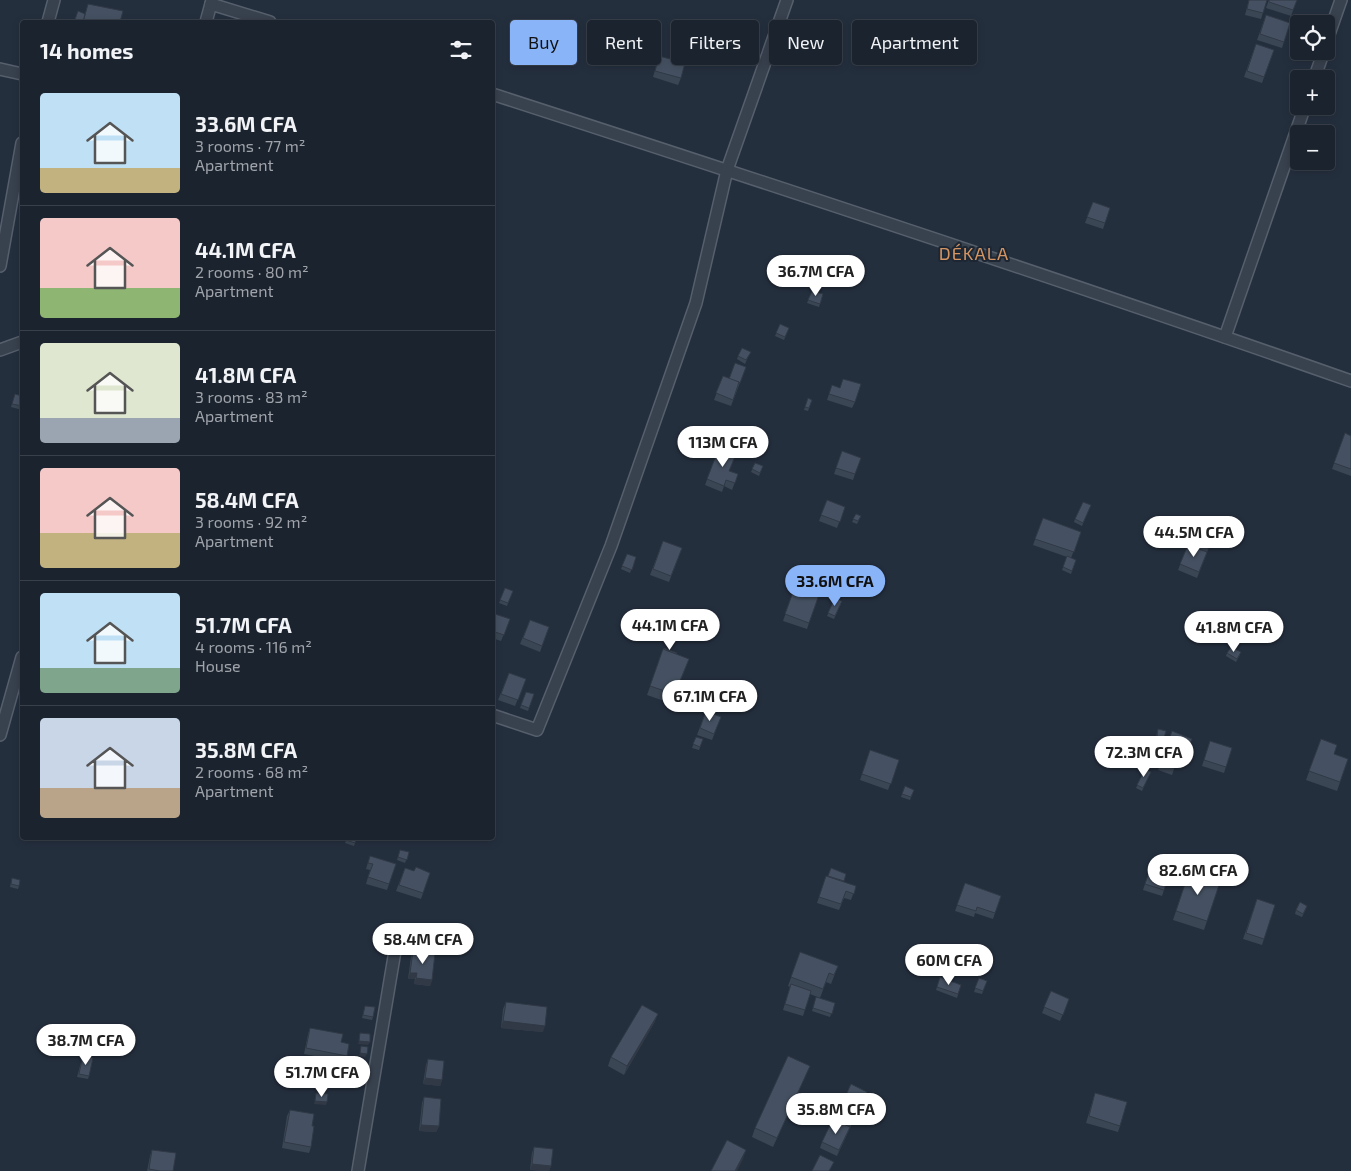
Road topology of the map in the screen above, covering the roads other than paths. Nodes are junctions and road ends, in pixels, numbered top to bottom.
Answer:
1 (54, 0) edge
2 (786, 0) edge
3 (1341, 0) edge
4 (212, 2) edge
5 (1335, 17) edge
6 (49, 20) edge
7 (207, 20) edge
8 (264, 20) edge
9 (0, 69) edge
10 (20, 74) edge
11 (495, 95) edge
12 (1301, 115) edge
13 (20, 154) edge
14 (727, 170) junction
15 (0, 266) edge
16 (1225, 337) junction
17 (20, 343) edge
18 (0, 350) edge
19 (1351, 382) edge
20 (20, 664) edge
21 (495, 715) edge
22 (0, 735) edge
23 (397, 939) dead end
24 (358, 1171) edge

1 - 6 street
2 - 14 street
3 - 5 street
4 - 7 street
4 - 8 street
9 - 10 street
11 - 14 street
12 - 16 street
13 - 15 street
14 - 16 street
14 - 21 street
16 - 19 street
17 - 18 street
20 - 22 street
23 - 24 street

